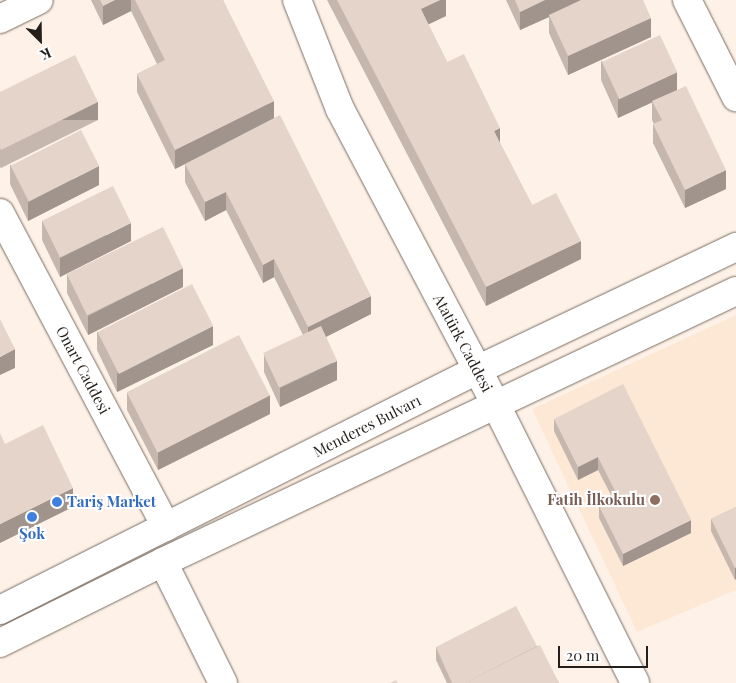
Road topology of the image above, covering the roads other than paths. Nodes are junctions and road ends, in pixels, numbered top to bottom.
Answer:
1 (39, 0) edge
2 (297, 0) edge
3 (687, 0) edge
4 (0, 20) edge
5 (736, 97) edge
6 (0, 215) edge
7 (736, 247) edge
8 (736, 291) edge
9 (477, 370) junction
10 (495, 403) junction
11 (166, 526) junction
12 (162, 562) junction
13 (0, 610) edge
14 (0, 643) edge
15 (223, 683) edge
16 (634, 683) edge

1 - 4 main road
2 - 9 main road, Atatürk Caddesi
3 - 5 main road
6 - 11 main road, Onart Caddesi
7 - 9 main road, Menderes Bulvarı
8 - 10 main road
9 - 10 main road, Atatürk Caddesi
9 - 11 main road, Menderes Bulvarı
10 - 12 main road
10 - 16 main road, Atatürk Caddesi
11 - 13 main road, Menderes Bulvarı
12 - 14 main road
12 - 15 main road

